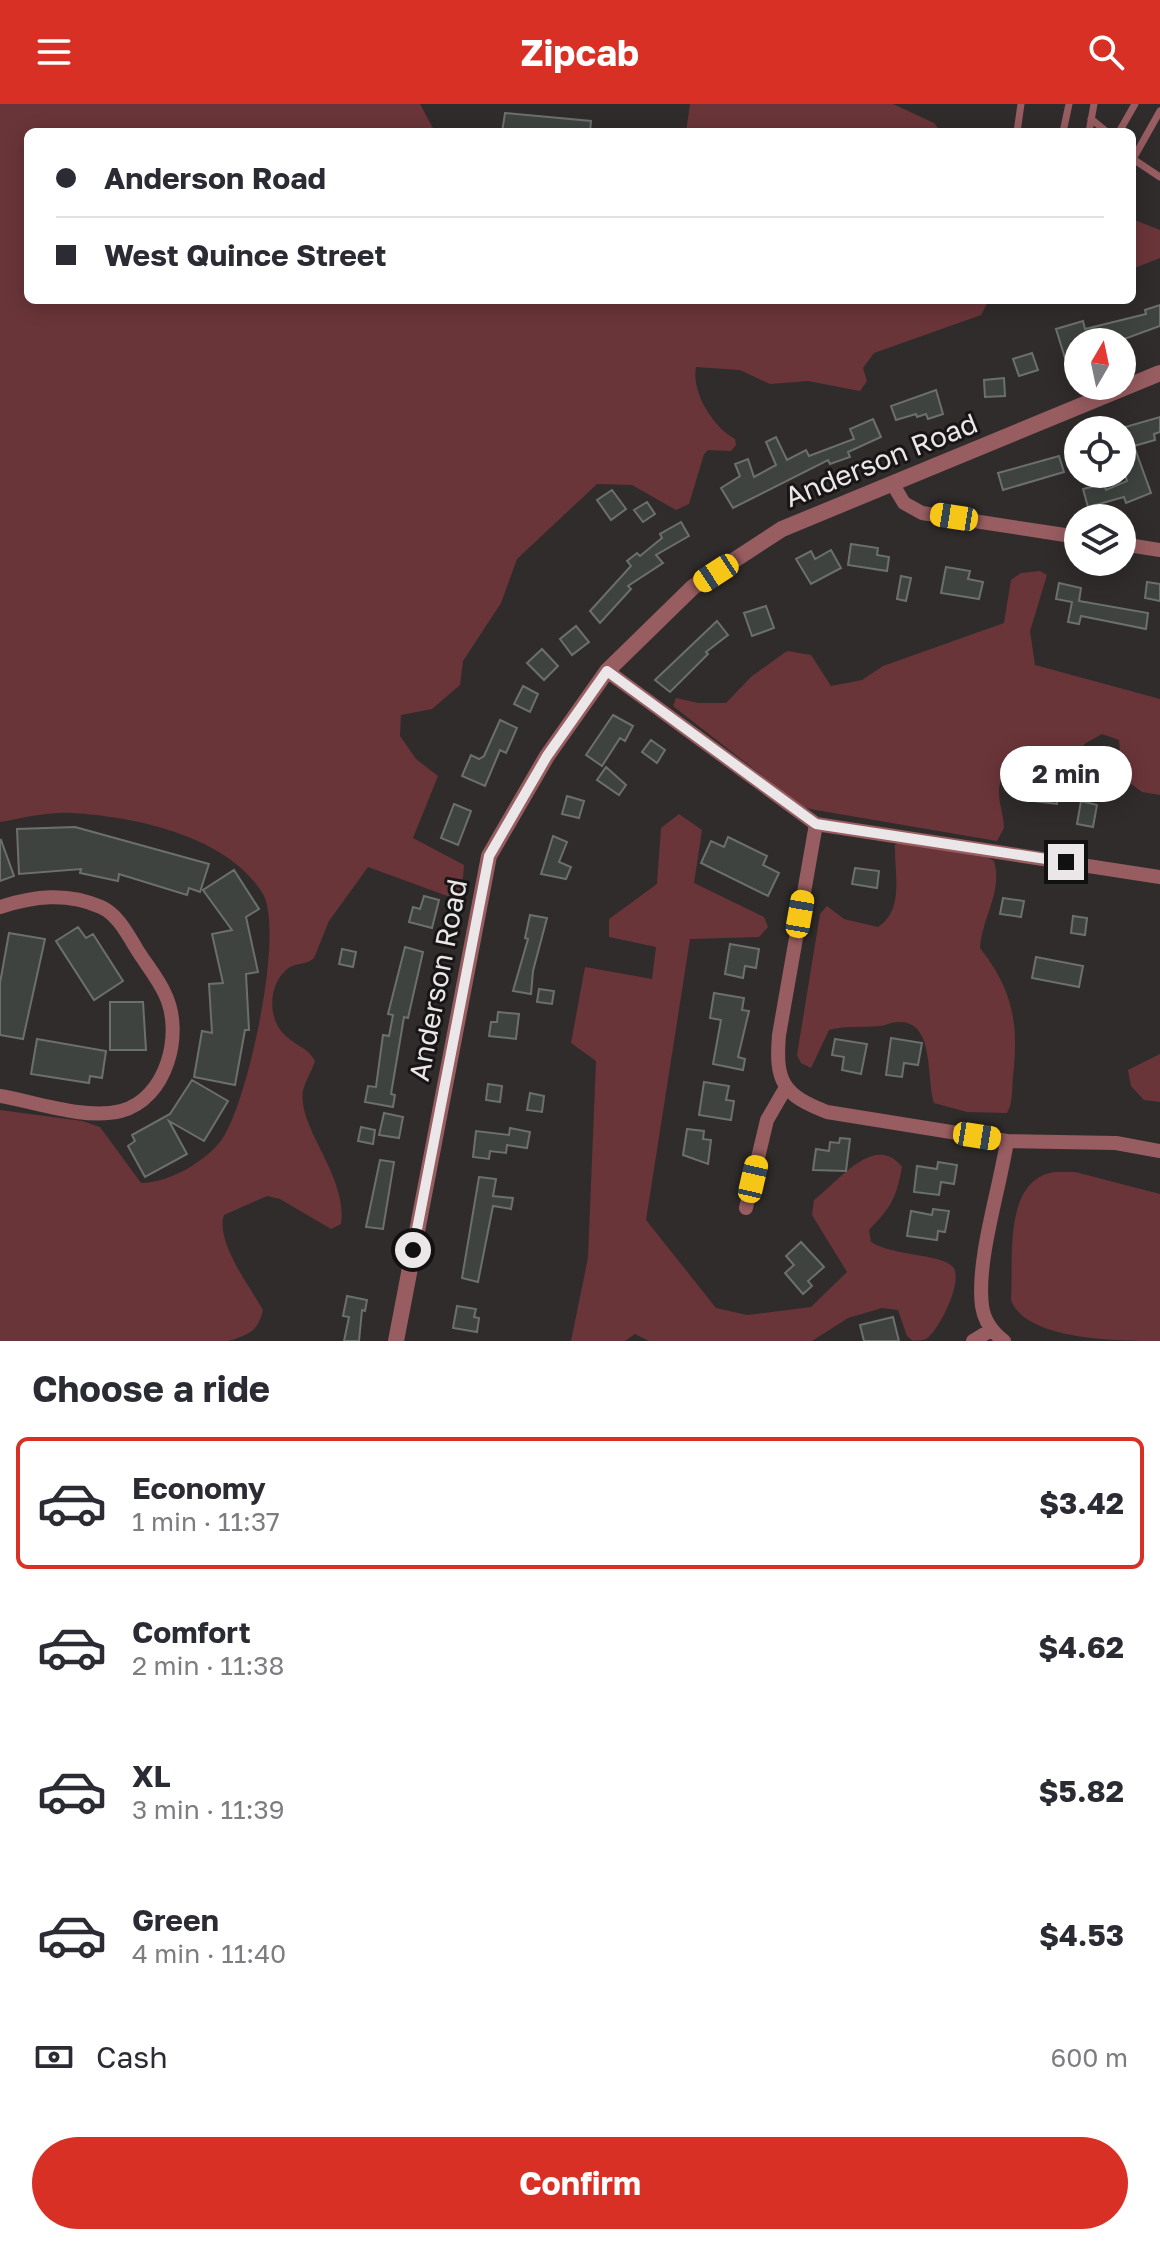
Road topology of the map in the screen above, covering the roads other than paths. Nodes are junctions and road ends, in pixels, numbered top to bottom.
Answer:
1 (1021, 104) edge
2 (1069, 104) edge
3 (1094, 104) edge
4 (1135, 104) edge
5 (1160, 111) edge
6 (1091, 119) junction
7 (1018, 128) edge
8 (1064, 128) edge
9 (1090, 128) edge
10 (1102, 128) edge
11 (1121, 128) edge
12 (1136, 152) edge
13 (1136, 162) edge
14 (1160, 177) edge
15 (1160, 373) edge
16 (892, 483) junction
17 (1064, 535) edge
18 (1136, 546) edge
19 (1160, 550) edge
20 (607, 671) junction
21 (816, 824) junction
22 (1160, 877) edge
23 (0, 907) edge
24 (785, 1089) junction
25 (0, 1096) edge
26 (1007, 1141) junction
27 (1160, 1151) edge
28 (746, 1208) dead end
29 (991, 1330) junction
30 (396, 1341) edge
31 (973, 1341) edge
32 (1004, 1341) edge

1 - 7 lane
2 - 8 lane
3 - 6 lane
4 - 11 lane
5 - 12 lane
6 - 9 lane
6 - 10 lane
13 - 14 lane
15 - 16 street, Anderson Road
16 - 17 street
16 - 20 street, Anderson Road
18 - 19 street
20 - 21 street
20 - 30 street, Anderson Road
21 - 22 street
21 - 24 street
23 - 25 street
24 - 26 street
24 - 28 street
26 - 27 street
26 - 29 street
29 - 31 street
29 - 32 street

